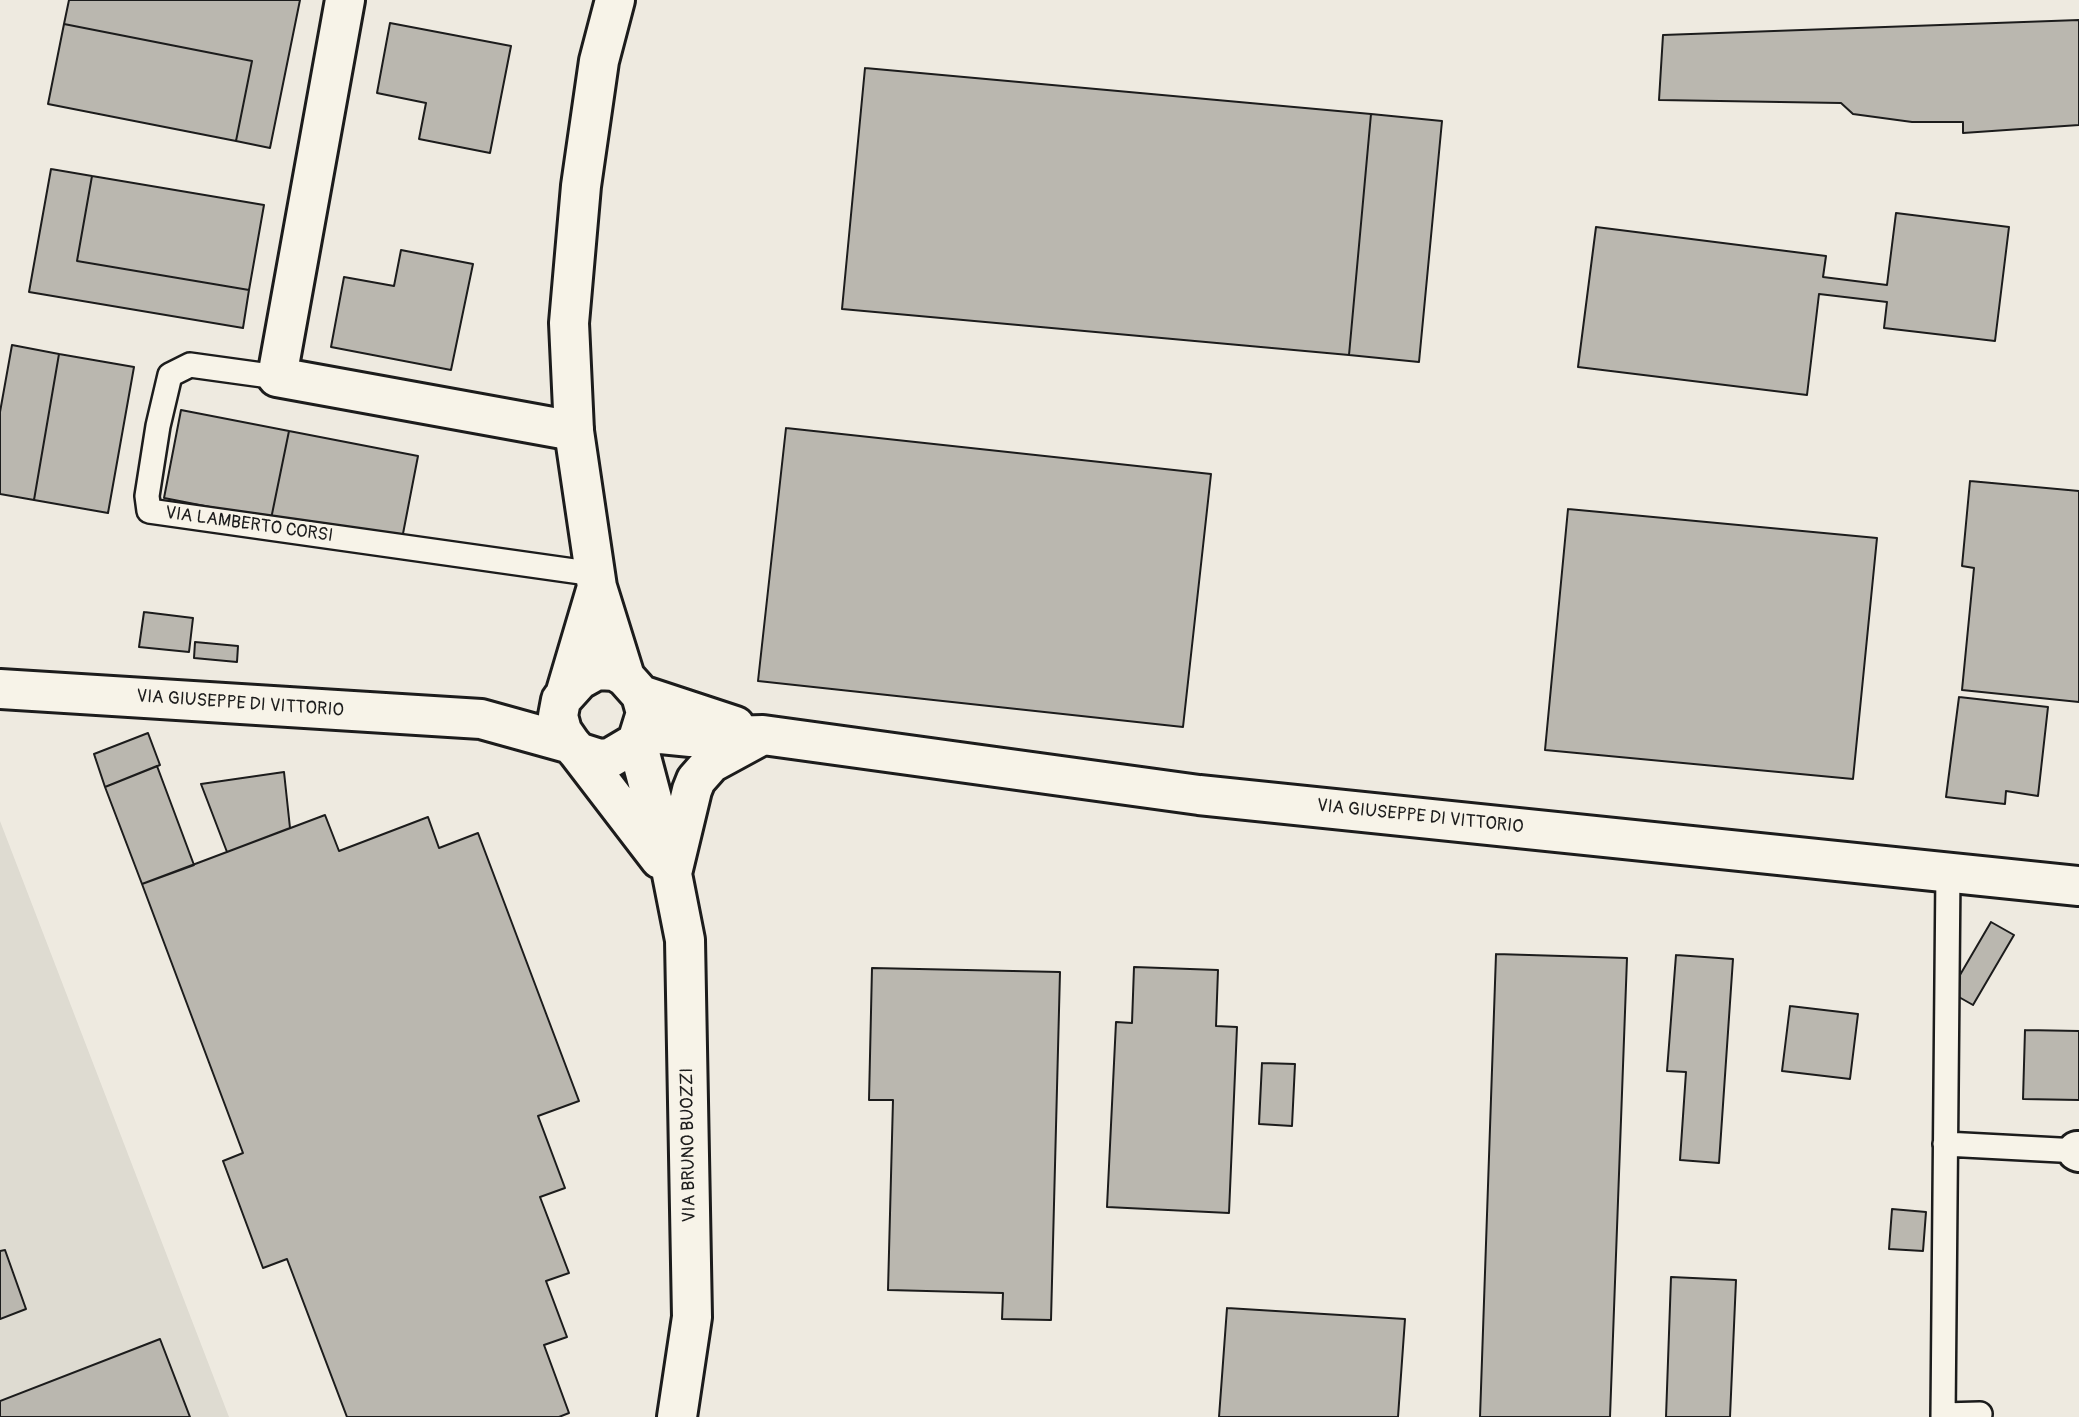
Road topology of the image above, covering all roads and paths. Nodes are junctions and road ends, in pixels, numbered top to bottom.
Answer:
1 (345, 0) edge
2 (615, 0) edge
3 (277, 377) junction
4 (574, 431) junction
5 (596, 580) junction
6 (0, 689) edge
7 (563, 697) junction
8 (636, 712) junction
9 (481, 719) junction
10 (763, 735) junction
11 (575, 748) junction
12 (1948, 871) junction
13 (672, 874) junction
14 (2079, 886) edge
15 (1945, 1144) junction
16 (2078, 1151) edge
17 (1980, 1414) dead end
18 (1944, 1416) edge
19 (677, 1417) edge

1 - 3 street
2 - 4 street
3 - 4 street, VIA LAMBERTO CORSI
3 - 5 lane, VIA LAMBERTO CORSI
4 - 5 street
5 - 7 street
5 - 8 street
6 - 9 street, VIA GIUSEPPE DI VITTORIO
7 - 8 street, VIA GIUSEPPE DI VITTORIO
7 - 9 street, VIA GIUSEPPE DI VITTORIO
7 - 11 street
8 - 10 street, VIA GIUSEPPE DI VITTORIO
8 - 11 street, VIA GIUSEPPE DI VITTORIO
8 - 13 street, VIA BRUNO BUOZZI
9 - 11 street, VIA GIUSEPPE DI VITTORIO
10 - 12 street, VIA GIUSEPPE DI VITTORIO
10 - 13 street, VIA BRUNO BUOZZI
11 - 13 street, VIA BRUNO BUOZZI
12 - 14 street, VIA GIUSEPPE DI VITTORIO
12 - 15 lane
13 - 19 street, VIA BRUNO BUOZZI
15 - 16 lane
15 - 18 lane
17 - 18 lane

